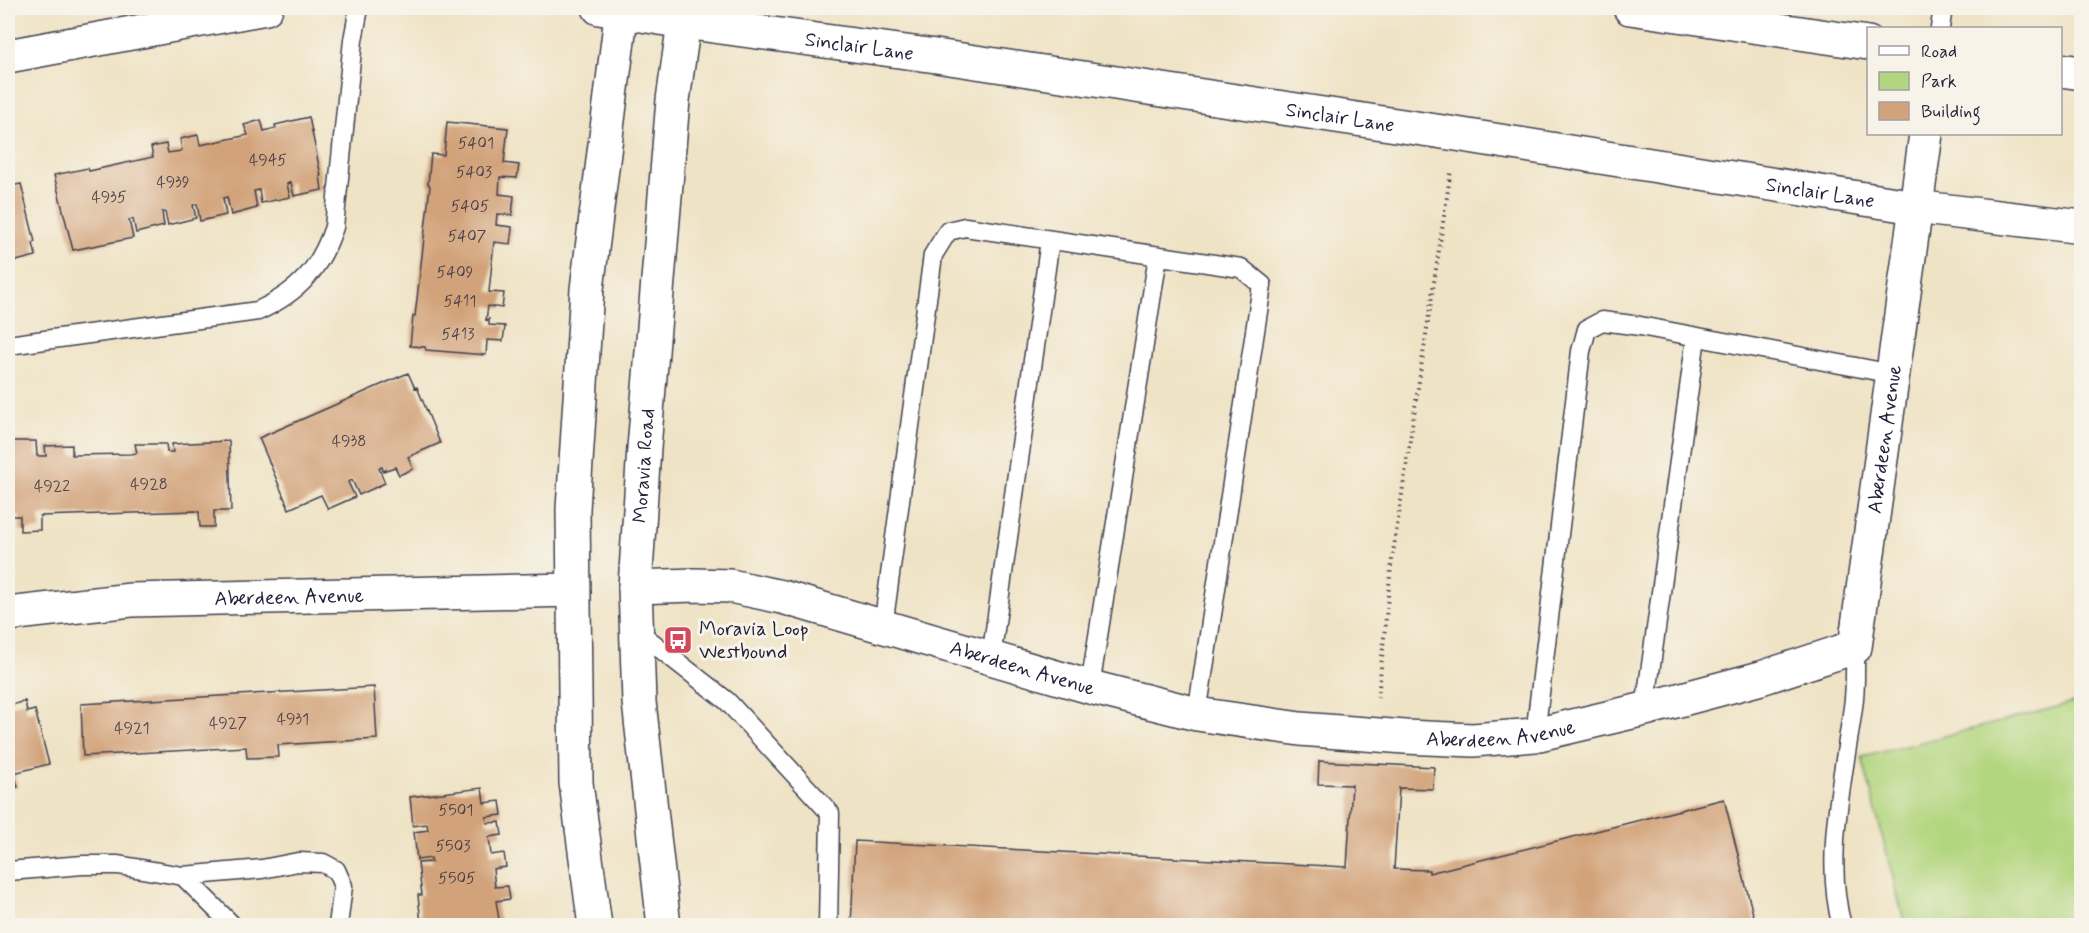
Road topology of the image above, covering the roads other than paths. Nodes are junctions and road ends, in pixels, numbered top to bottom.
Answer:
1 (267, 8) edge
2 (359, 8) edge
3 (1630, 8) edge
4 (1942, 8) edge
5 (614, 9) edge
6 (685, 14) edge
7 (1940, 27) edge
8 (1867, 43) edge
9 (8, 56) edge
10 (2062, 70) edge
11 (2082, 73) edge
12 (1926, 135) edge
13 (1916, 207) junction
14 (2082, 227) edge
15 (1050, 240) junction
16 (1158, 256) junction
17 (1696, 337) junction
18 (8, 345) edge
19 (1893, 375) junction
20 (635, 587) junction
21 (573, 590) junction
22 (8, 614) edge
23 (883, 627) junction
24 (635, 629) junction
25 (1855, 647) junction
26 (991, 658) junction
27 (1090, 687) junction
28 (1645, 709) junction
29 (1197, 714) junction
30 (1535, 735) junction
31 (8, 871) edge
32 (183, 876) junction
33 (233, 926) edge
34 (338, 926) edge
35 (595, 926) edge
36 (664, 926) edge
37 (828, 926) edge
38 (1842, 926) edge

1 - 9 street
2 - 18 lane
3 - 8 street
4 - 7 lane
5 - 6 street, Sinclair Lane
5 - 21 street
6 - 13 street, Sinclair Lane
6 - 20 street, Moravia Road
10 - 11 street
12 - 13 street, Aberdeen Avenue
13 - 14 street, Sinclair Lane
13 - 19 street, Aberdeen Avenue
15 - 16 lane
15 - 23 lane
15 - 26 lane
16 - 27 lane
16 - 29 lane
17 - 19 lane
17 - 28 lane
17 - 30 lane
19 - 25 street, Aberdeen Avenue
20 - 23 street, Aberdeen Avenue
20 - 24 street, Moravia Road
21 - 22 street, Aberdeen Avenue
21 - 35 street
23 - 26 street, Aberdeen Avenue
24 - 36 street, Moravia Road
24 - 37 lane
25 - 28 street, Aberdeen Avenue
25 - 38 lane
26 - 27 street, Aberdeen Avenue
27 - 29 street, Aberdeen Avenue
28 - 30 street, Aberdeen Avenue
29 - 30 street, Aberdeen Avenue
31 - 32 lane
32 - 33 lane
32 - 34 lane

